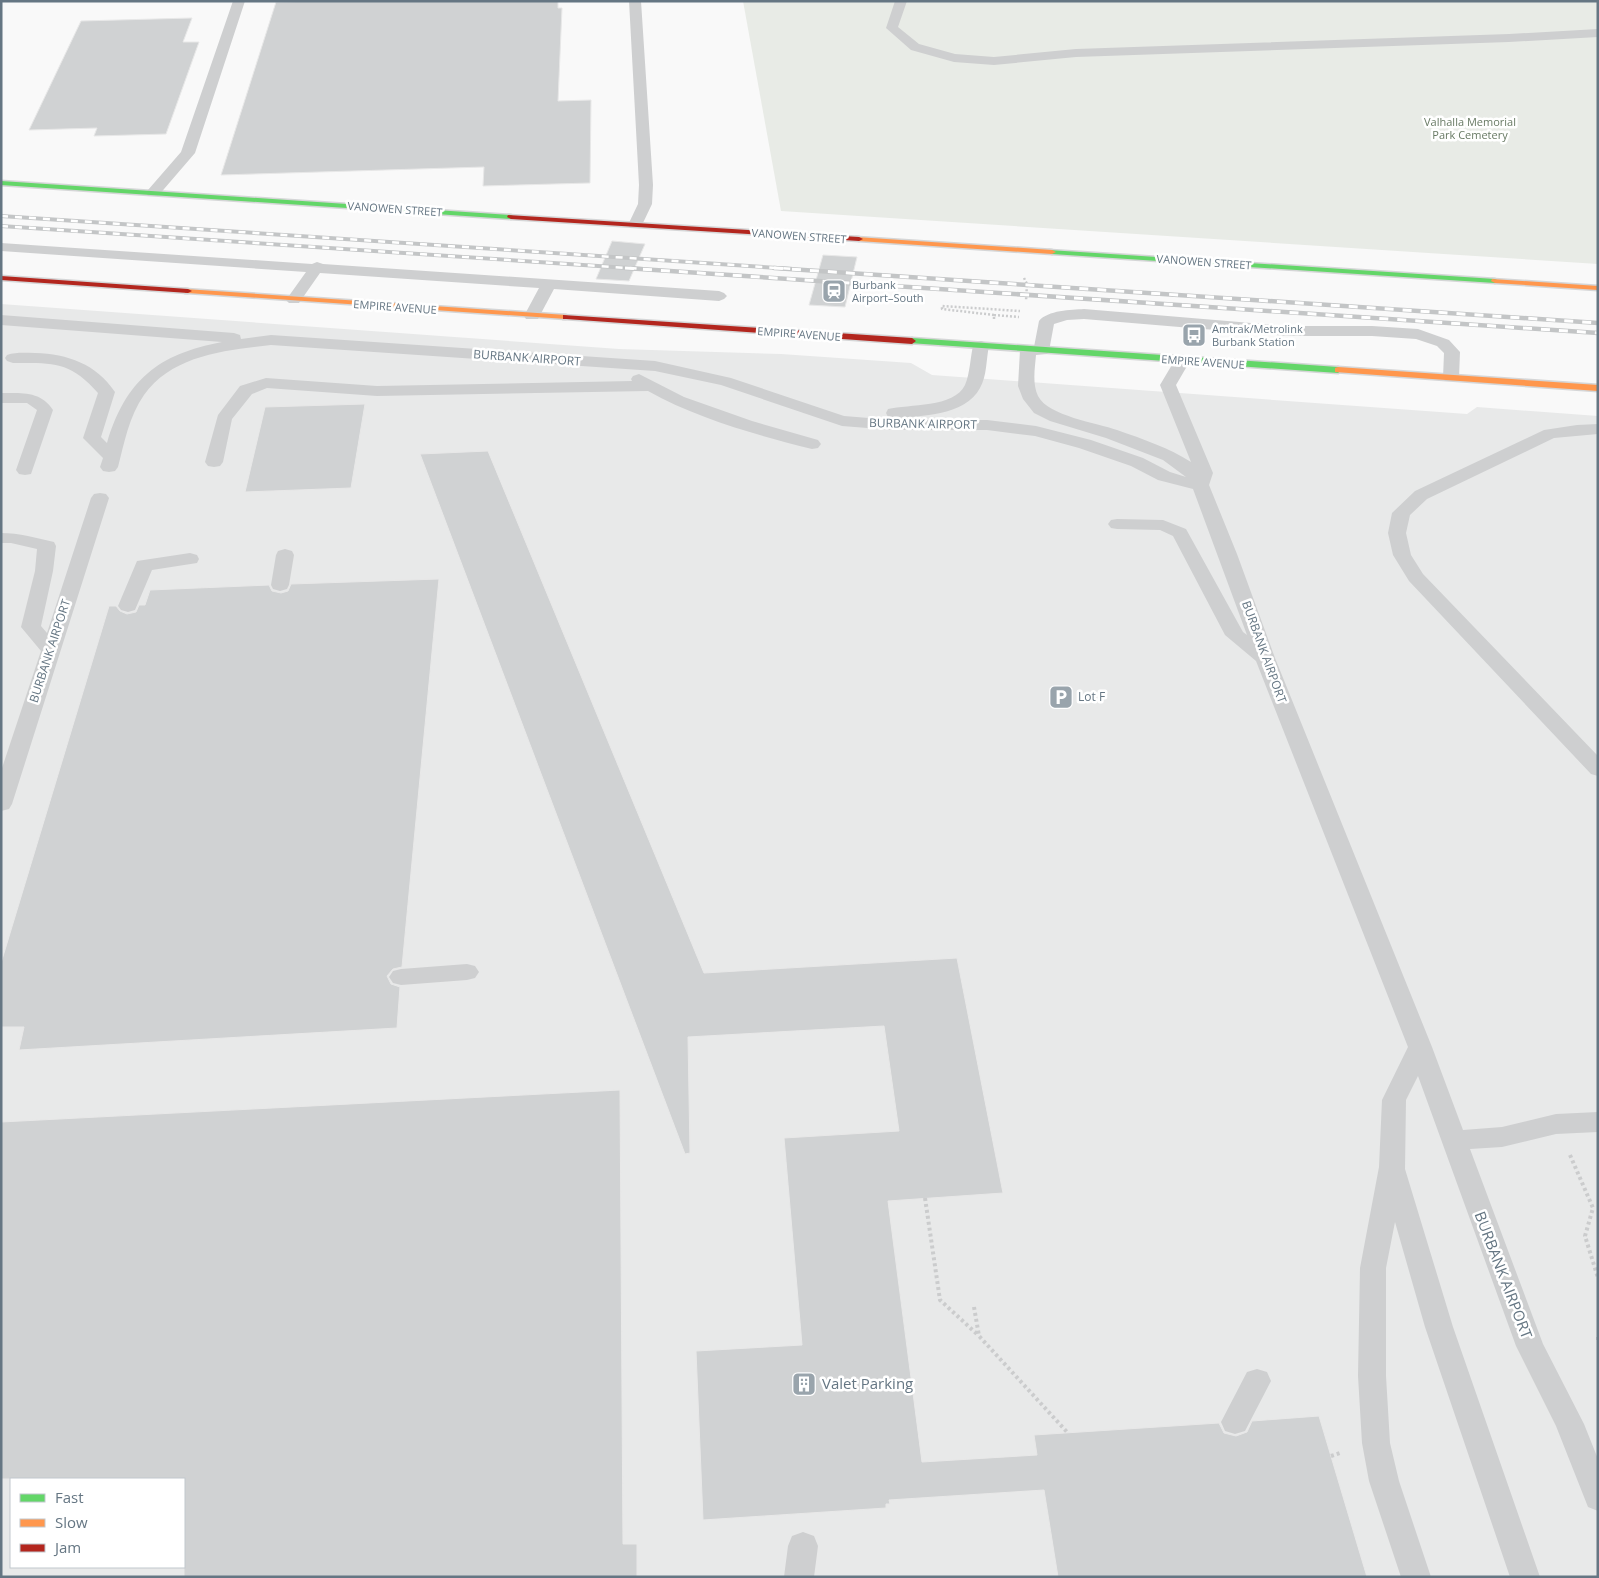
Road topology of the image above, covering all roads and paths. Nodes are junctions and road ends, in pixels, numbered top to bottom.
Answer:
1 (239, 1) edge
2 (635, 1) edge
3 (901, 1) edge
4 (1598, 33) edge
5 (1, 183) edge
6 (153, 193) junction
7 (635, 225) junction
8 (1, 247) edge
9 (317, 267) junction
10 (1022, 275) dead end
11 (1, 278) edge
12 (549, 284) junction
13 (1598, 288) edge
14 (719, 296) dead end
15 (294, 300) junction
16 (994, 315) junction
17 (532, 316) junction
18 (1026, 317) dead end
19 (1, 320) edge
20 (993, 326) dead end
21 (271, 340) junction
22 (981, 346) junction
23 (1034, 350) junction
24 (13, 358) dead end
25 (1182, 360) junction
26 (614, 364) junction
27 (1451, 378) junction
28 (652, 386) junction
29 (1598, 388) edge
30 (1, 398) edge
31 (828, 415) junction
32 (1598, 429) edge
33 (812, 444) dead end
34 (214, 462) dead end
35 (25, 470) dead end
36 (1201, 486) junction
37 (100, 498) dead end
38 (1117, 524) dead end
39 (1, 538) edge
40 (286, 555) dead end
41 (190, 559) dead end
42 (280, 585) dead end
43 (128, 606) dead end
44 (50, 650) junction
45 (1265, 658) junction
46 (1598, 769) edge
47 (1, 804) edge
48 (467, 972) dead end
49 (401, 977) dead end
50 (1420, 1047) junction
51 (1598, 1122) edge
52 (1556, 1124) junction
53 (1453, 1141) junction
54 (1392, 1167) junction
55 (925, 1198) dead end
56 (1598, 1278) edge
57 (974, 1307) dead end
58 (979, 1336) junction
59 (1598, 1337) edge
60 (1598, 1342) edge
61 (1257, 1381) dead end
62 (1235, 1422) dead end
63 (1067, 1432) dead end
64 (1340, 1453) dead end
65 (1331, 1456) dead end
66 (1598, 1498) edge
67 (804, 1546) dead end
68 (799, 1577) edge
69 (1416, 1577) edge
70 (1526, 1577) edge

1 - 6 lane
2 - 7 lane
3 - 4 lane
5 - 6 main road, VANOWEN STREET
6 - 7 main road, VANOWEN STREET
7 - 13 main road, VANOWEN STREET
8 - 9 lane
9 - 12 lane
9 - 15 lane
10 - 16 path
11 - 15 main road, EMPIRE AVENUE
12 - 14 lane
12 - 17 lane
15 - 17 main road, EMPIRE AVENUE
16 - 18 path
16 - 20 path
17 - 22 main road, EMPIRE AVENUE
19 - 21 lane
21 - 24 lane, BURBANK AIRPORT
21 - 26 lane, BURBANK AIRPORT
22 - 23 main road, EMPIRE AVENUE
22 - 31 lane
23 - 25 main road, EMPIRE AVENUE
23 - 27 lane
23 - 36 lane
25 - 27 main road, EMPIRE AVENUE
25 - 36 lane
26 - 28 lane
26 - 31 lane, BURBANK AIRPORT
27 - 29 main road, EMPIRE AVENUE
28 - 33 lane
28 - 34 lane
30 - 35 lane
31 - 36 lane, BURBANK AIRPORT
32 - 46 lane
36 - 45 lane, BURBANK AIRPORT
37 - 44 lane, BURBANK AIRPORT
38 - 45 lane
39 - 44 lane
40 - 42 lane
41 - 43 lane
44 - 47 lane, BURBANK AIRPORT
45 - 50 lane, BURBANK AIRPORT
48 - 49 lane
50 - 53 lane, BURBANK AIRPORT
50 - 54 lane
51 - 52 lane
52 - 53 lane
52 - 56 path
53 - 66 lane, BURBANK AIRPORT
54 - 69 lane
54 - 70 lane
55 - 58 path
57 - 58 path
58 - 63 path
59 - 60 path
61 - 62 lane
64 - 65 path
67 - 68 lane

